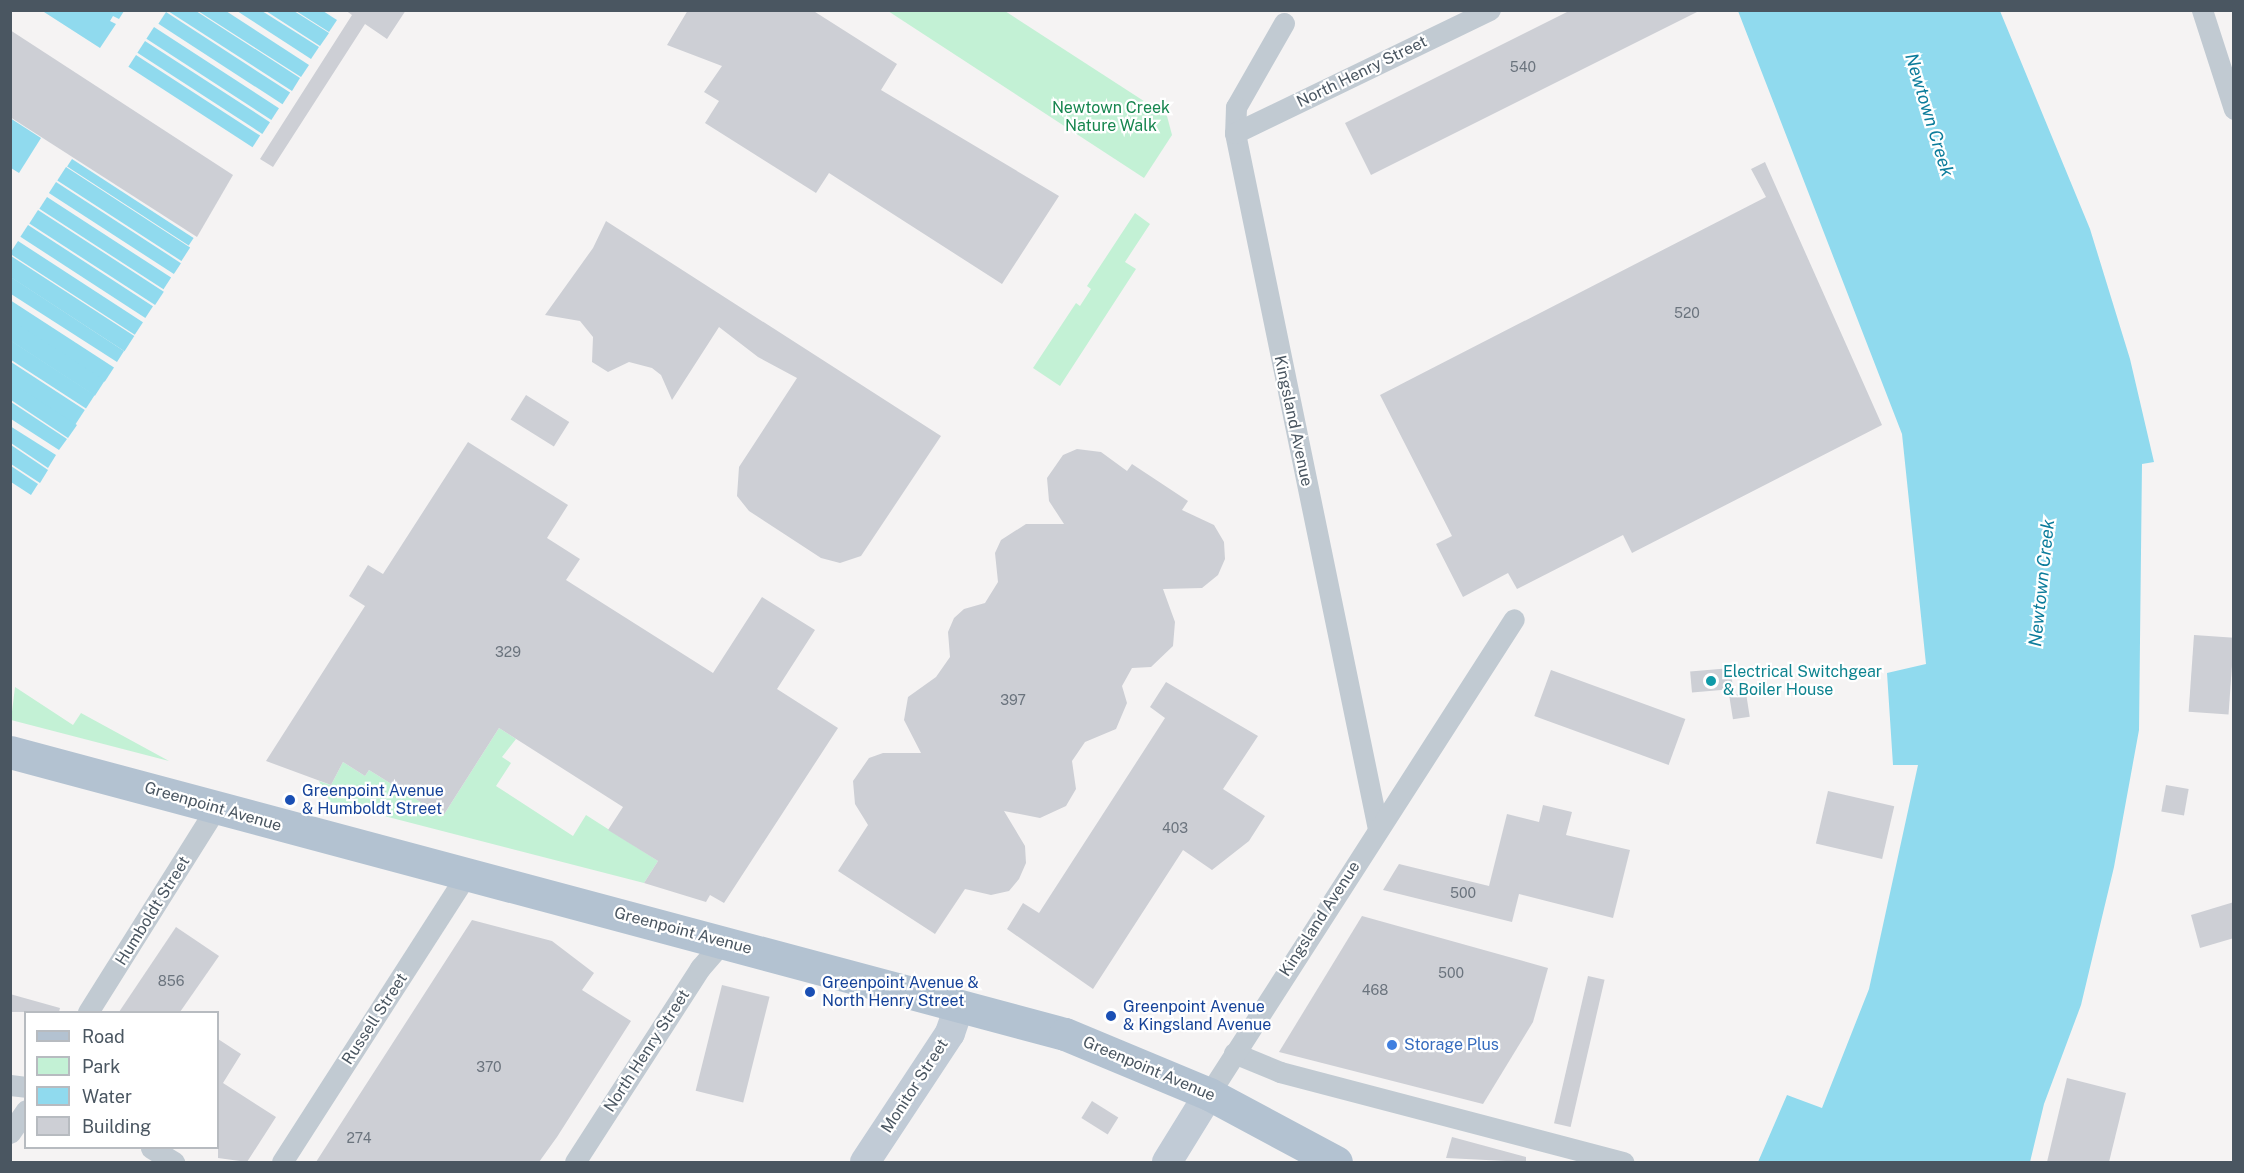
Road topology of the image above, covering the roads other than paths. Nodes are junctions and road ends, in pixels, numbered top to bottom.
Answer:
1 (1490, 10) edge
2 (2202, 10) edge
3 (1284, 23) dead end
4 (2234, 109) edge
5 (1235, 133) junction
6 (1514, 619) dead end
7 (10, 752) edge
8 (216, 808) junction
9 (1378, 829) junction
10 (466, 875) junction
11 (723, 942) junction
12 (959, 1007) junction
13 (89, 1011) edge
14 (1234, 1053) junction
15 (1209, 1094) junction
16 (24, 1113) edge
17 (10, 1133) edge
18 (153, 1149) edge
19 (174, 1162) edge
20 (282, 1162) edge
21 (575, 1162) edge
22 (865, 1162) edge
23 (1167, 1162) edge
24 (1336, 1162) edge
25 (1623, 1162) edge

1 - 5 street, North Henry Street
2 - 4 street
3 - 5 street, Kingsland Avenue
5 - 9 street, Kingsland Avenue
6 - 9 street, Kingsland Avenue
7 - 8 main road, Greenpoint Avenue
8 - 10 main road, Greenpoint Avenue
8 - 13 street, Humboldt Street
9 - 14 street, Kingsland Avenue
10 - 11 main road, Greenpoint Avenue
10 - 20 street, Russell Street
11 - 12 main road, Greenpoint Avenue
11 - 21 street, North Henry Street
12 - 15 main road, Greenpoint Avenue
12 - 22 main road, Monitor Street
14 - 15 street, Kingsland Avenue
14 - 25 street
15 - 23 main road, Kingsland Avenue
15 - 24 main road, Greenpoint Avenue
16 - 17 street
18 - 19 street

